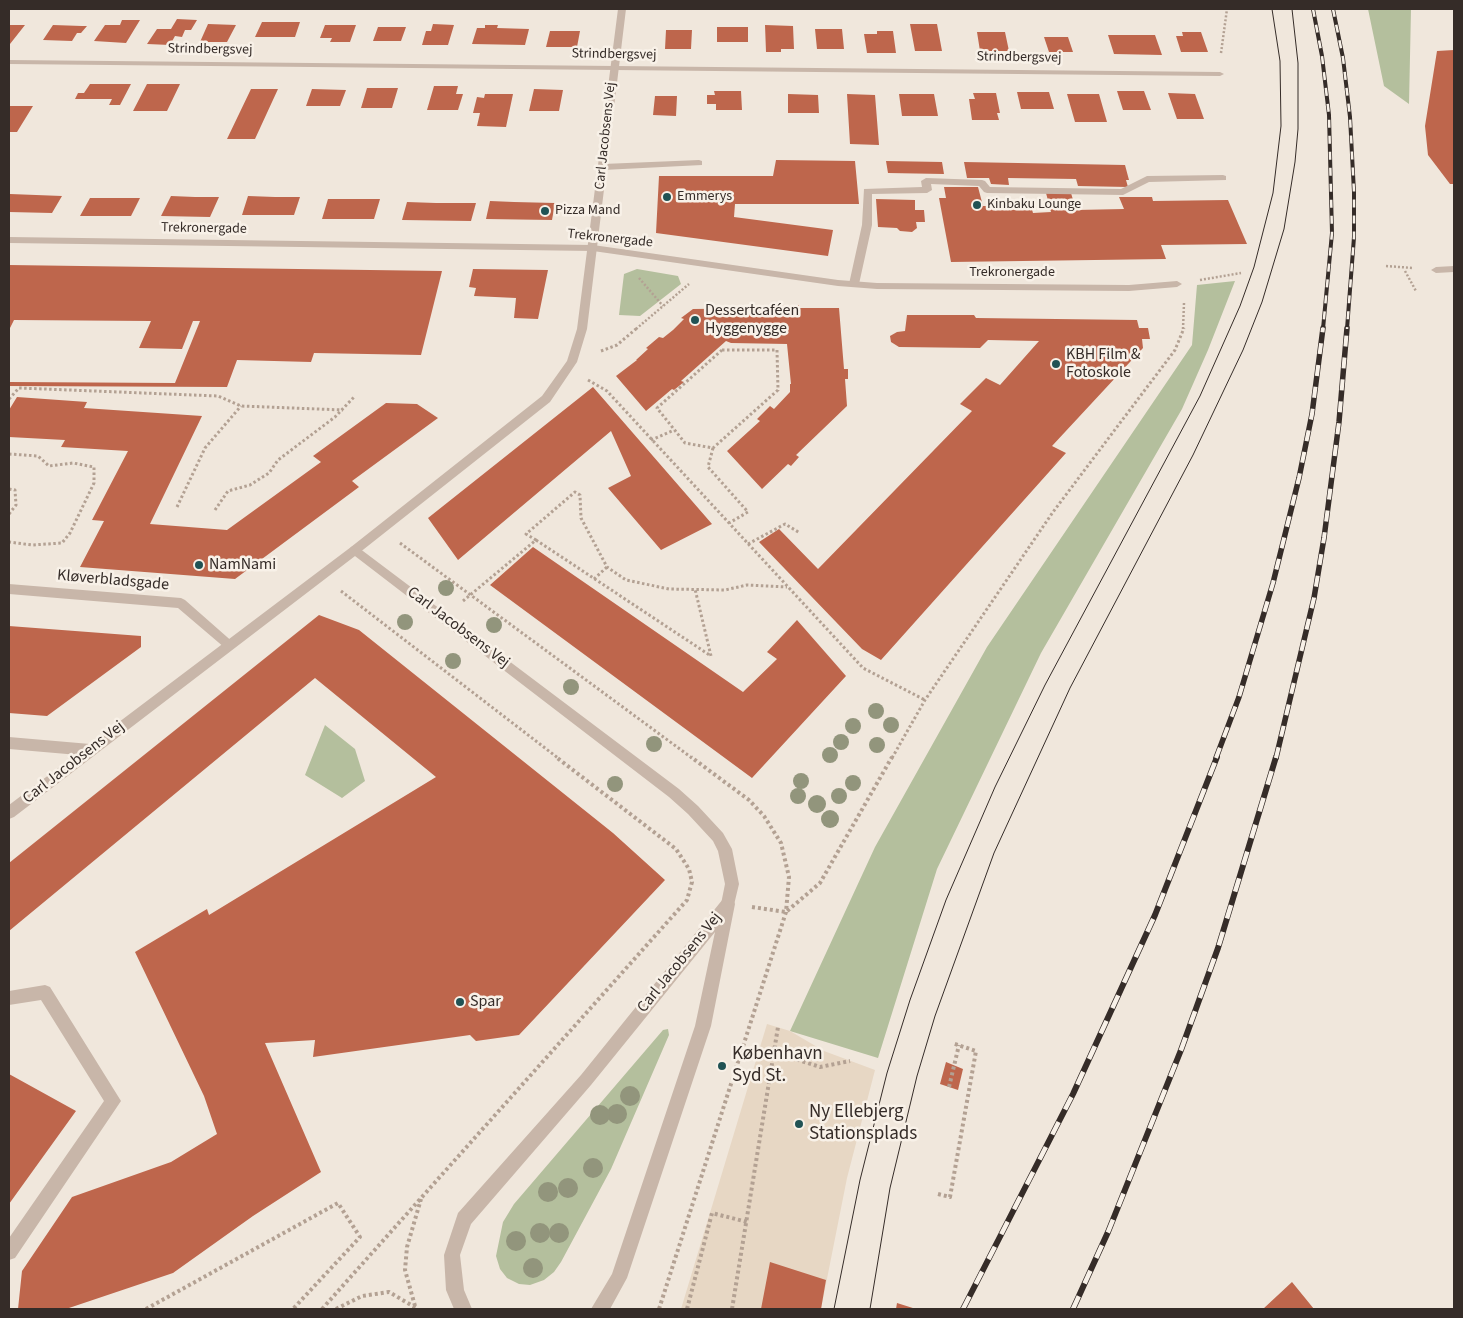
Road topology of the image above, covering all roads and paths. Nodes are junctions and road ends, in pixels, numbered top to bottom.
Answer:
1 (622, 9) edge
2 (1227, 9) edge
3 (9, 62) edge
4 (613, 69) junction
5 (1220, 74) joint
6 (699, 164) dead end
7 (603, 167) junction
8 (1223, 178) dead end
9 (9, 240) edge
10 (593, 248) junction
11 (628, 253) junction
12 (712, 265) junction
13 (1454, 269) edge
14 (1436, 270) dead end
15 (1405, 271) dead end
16 (1241, 273) dead end
17 (854, 284) junction
18 (1177, 284) junction
19 (1416, 291) dead end
20 (663, 306) junction
21 (570, 365) junction
22 (356, 396) dead end
23 (9, 399) edge
24 (241, 406) junction
25 (343, 410) junction
26 (674, 430) junction
27 (652, 440) junction
28 (713, 448) junction
29 (9, 454) edge
30 (9, 489) edge
31 (177, 507) dead end
32 (215, 510) dead end
33 (9, 514) edge
34 (729, 523) junction
35 (381, 528) junction
36 (800, 533) dead end
37 (536, 540) junction
38 (9, 542) edge
39 (748, 544) junction
40 (355, 550) junction
41 (607, 567) junction
42 (320, 576) junction
43 (594, 579) junction
44 (787, 586) junction
45 (9, 589) edge
46 (695, 589) junction
47 (470, 595) junction
48 (444, 617) junction
49 (229, 644) junction
50 (925, 700) junction
51 (9, 743) edge
52 (90, 750) junction
53 (9, 813) edge
54 (687, 900) junction
55 (728, 904) junction
56 (786, 912) junction
57 (9, 998) edge
58 (778, 1027) dead end
59 (952, 1043) dead end
60 (959, 1046) junction
61 (774, 1052) junction
62 (850, 1061) dead end
63 (949, 1088) dead end
64 (938, 1194) dead end
65 (422, 1196) junction
66 (747, 1222) junction
67 (9, 1252) edge
68 (417, 1308) edge
69 (146, 1309) edge
70 (293, 1309) edge
71 (322, 1309) edge
72 (336, 1309) edge
73 (463, 1309) edge
74 (600, 1309) edge
75 (659, 1309) edge
76 (687, 1309) edge
77 (732, 1309) edge

1 - 4 street, Carl Jacobsens Vej
2 - 5 path
3 - 4 street, Strindbergsvej
4 - 5 street, Strindbergsvej
4 - 7 street, Carl Jacobsens Vej
6 - 7 street
7 - 10 street, Carl Jacobsens Vej
8 - 17 street
9 - 10 street, Trekronergade
10 - 11 street, Trekronergade
10 - 21 street, Carl Jacobsens Vej
11 - 12 street, Trekronergade
11 - 20 path
12 - 17 street, Trekronergade
12 - 20 path
13 - 14 street
15 - 19 path
16 - 18 path
17 - 18 street, Trekronergade
18 - 50 path
20 - 21 path
21 - 27 path
21 - 35 street, Carl Jacobsens Vej
22 - 25 path
23 - 24 path
24 - 25 path
24 - 31 path
25 - 32 path
26 - 27 path
26 - 28 path
26 - 28 path
27 - 34 path
28 - 34 path
29 - 38 path
30 - 33 path
34 - 39 path
35 - 40 street, Carl Jacobsens Vej
35 - 47 path
36 - 39 path
37 - 41 path
37 - 43 path
37 - 47 path
39 - 44 path
40 - 42 street, Carl Jacobsens Vej
40 - 48 street, Carl Jacobsens Vej
41 - 43 path
41 - 46 path
42 - 49 street, Carl Jacobsens Vej
42 - 54 path
43 - 46 path
44 - 46 path
44 - 50 path
45 - 49 street, Kløverbladsgade
47 - 48 path
47 - 56 path
48 - 55 street, Carl Jacobsens Vej
49 - 52 street, Carl Jacobsens Vej
50 - 56 path
51 - 52 street
52 - 53 street, Carl Jacobsens Vej
54 - 55 path
54 - 65 path
55 - 56 path
55 - 73 street, Carl Jacobsens Vej
55 - 74 street
56 - 75 path
57 - 67 street
58 - 61 path
59 - 60 path
60 - 63 path
60 - 64 path
61 - 62 path
61 - 66 path
65 - 68 path
65 - 71 path
66 - 76 path
66 - 77 path
68 - 72 path
69 - 70 path

